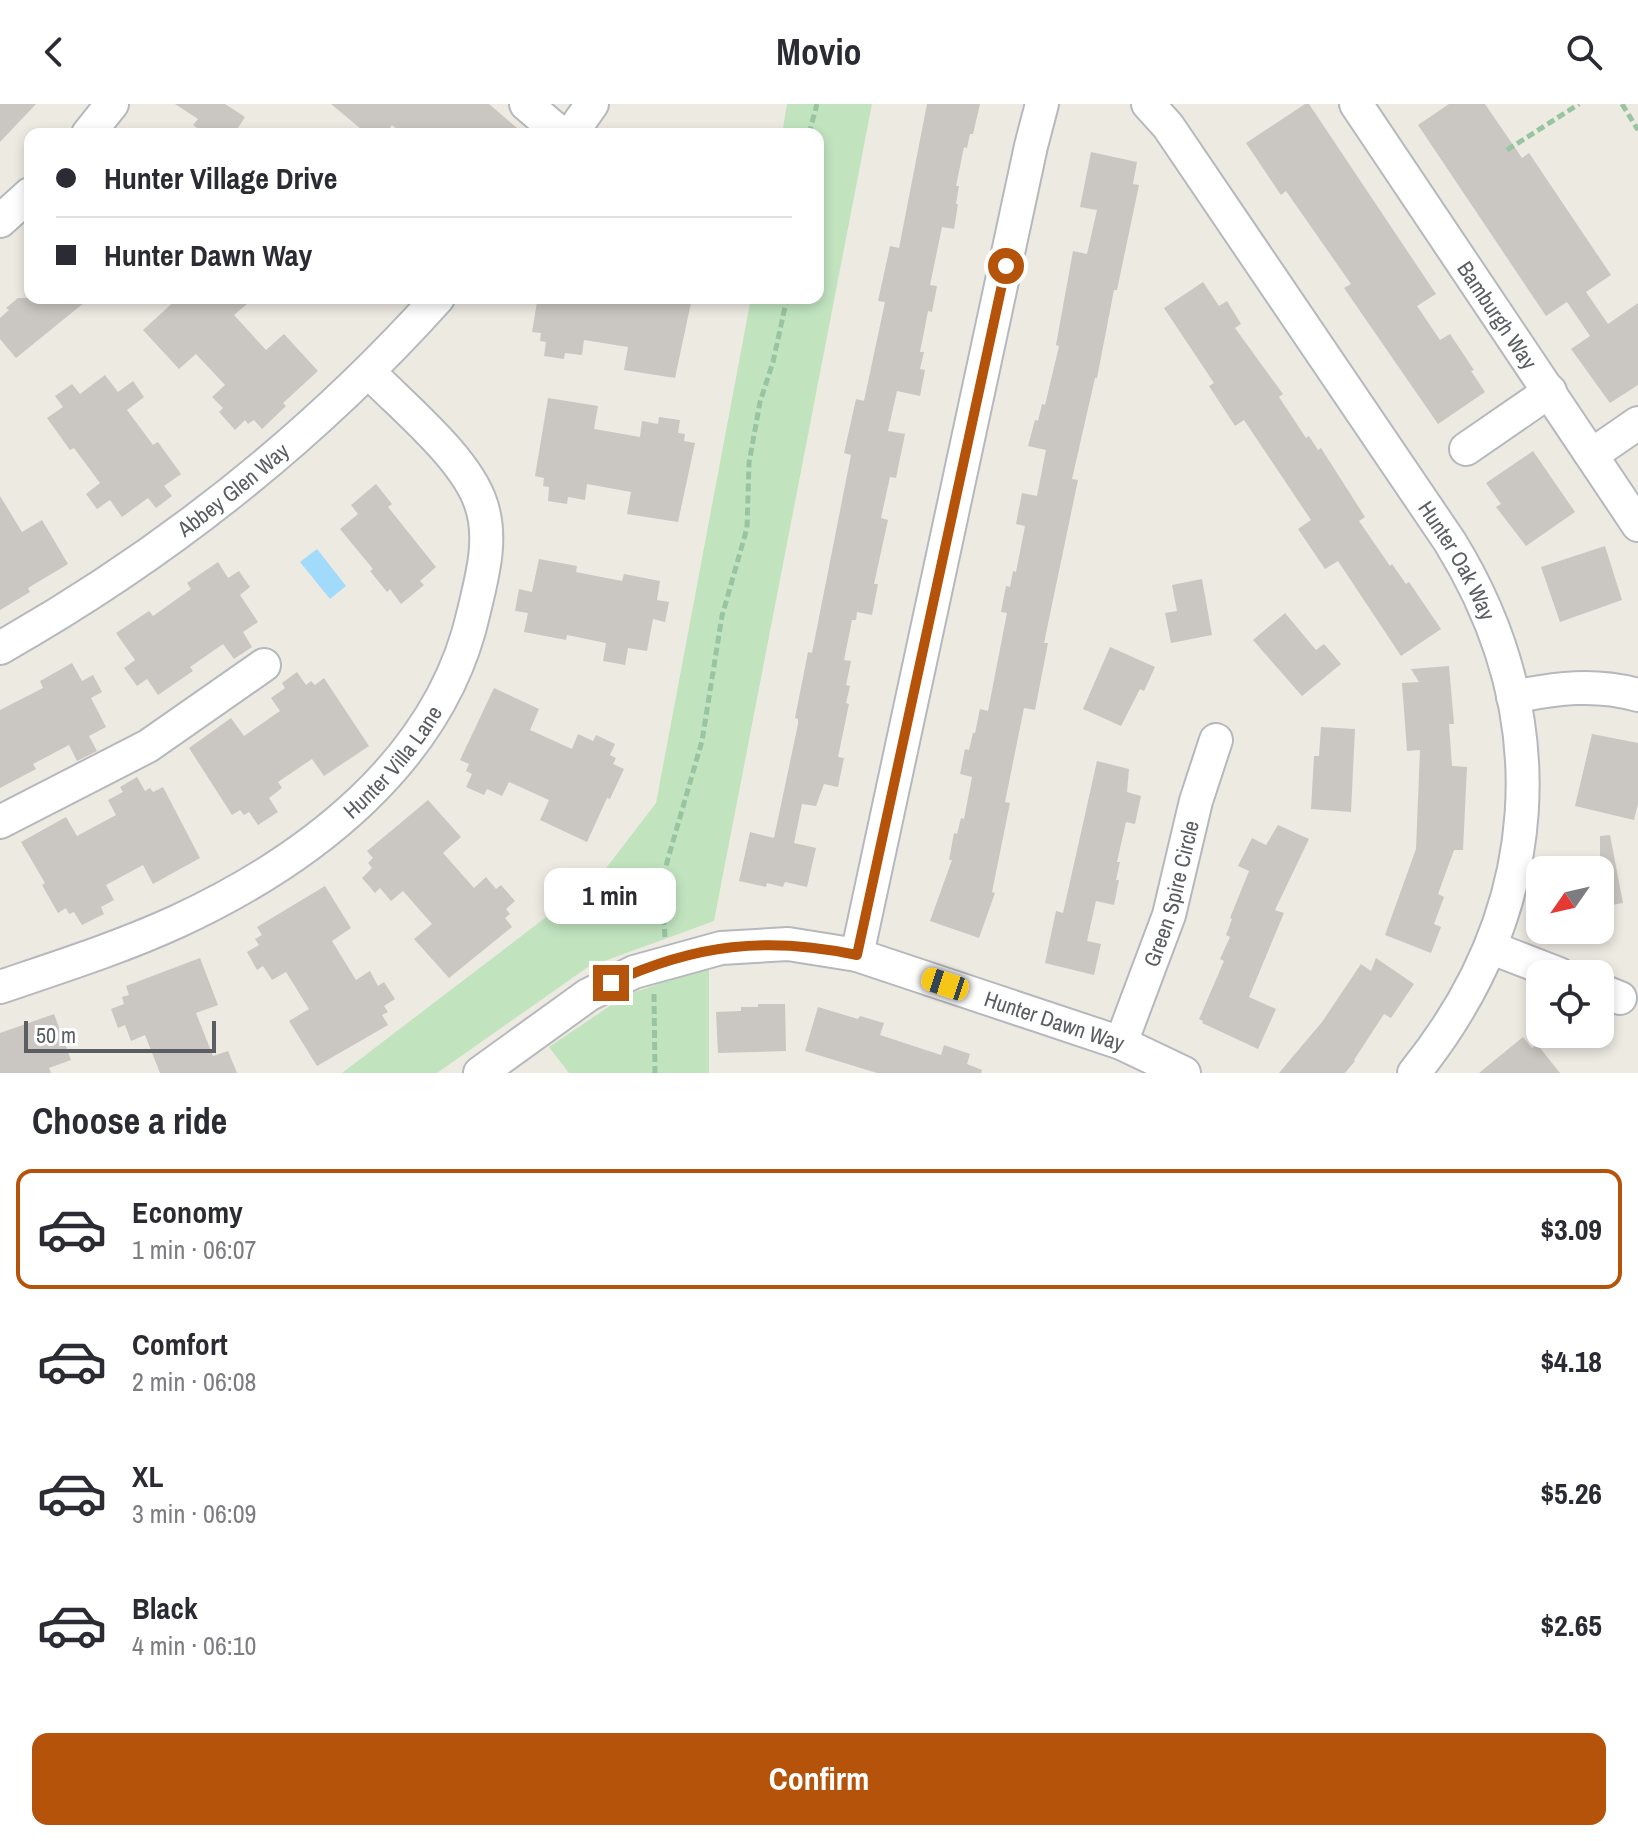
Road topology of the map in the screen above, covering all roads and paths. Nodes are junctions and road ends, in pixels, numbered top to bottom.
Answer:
1 (112, 104) edge
2 (526, 104) edge
3 (592, 104) edge
4 (817, 104) edge
5 (1042, 104) edge
6 (1148, 104) edge
7 (1356, 104) edge
8 (1579, 104) edge
9 (1622, 104) edge
10 (93, 128) edge
11 (554, 128) edge
12 (575, 128) edge
13 (811, 128) edge
14 (1638, 130) edge
15 (1507, 150) dead end
16 (24, 199) edge
17 (0, 221) edge
18 (432, 304) edge
19 (786, 304) edge
20 (369, 372) junction
21 (1550, 391) junction
22 (1638, 423) edge
23 (1466, 449) dead end
24 (1593, 454) junction
25 (1638, 525) edge
26 (0, 648) edge
27 (264, 665) dead end
28 (1638, 695) edge
29 (1513, 697) junction
30 (1216, 740) dead end
31 (0, 822) edge
32 (665, 939) dead end
33 (1492, 948) junction
34 (857, 955) junction
35 (1526, 961) edge
36 (1, 982) edge
37 (654, 990) dead end
38 (1121, 1043) junction
39 (480, 1073) edge
40 (655, 1073) edge
41 (1184, 1073) edge
42 (1414, 1073) edge

1 - 10 street
2 - 11 street
3 - 12 street
4 - 13 path
5 - 34 street
6 - 29 street, Hunter Oak Way
7 - 21 street, Bamburgh Way
8 - 15 path
9 - 14 path
16 - 17 street
18 - 20 street, Abbey Glen Way
19 - 32 path
20 - 26 street, Abbey Glen Way
20 - 36 street, Hunter Villa Lane
21 - 23 street
21 - 24 street, Bamburgh Way
22 - 24 street
24 - 25 street, Bamburgh Way
27 - 31 street
28 - 29 street
29 - 33 street, Hunter Oak Way
30 - 38 street, Green Spire Circle
33 - 35 street
33 - 42 street, Hunter Oak Way
34 - 38 street, Hunter Dawn Way
34 - 39 street, Hunter Dawn Way
37 - 40 path
38 - 41 street, Hunter Dawn Way

